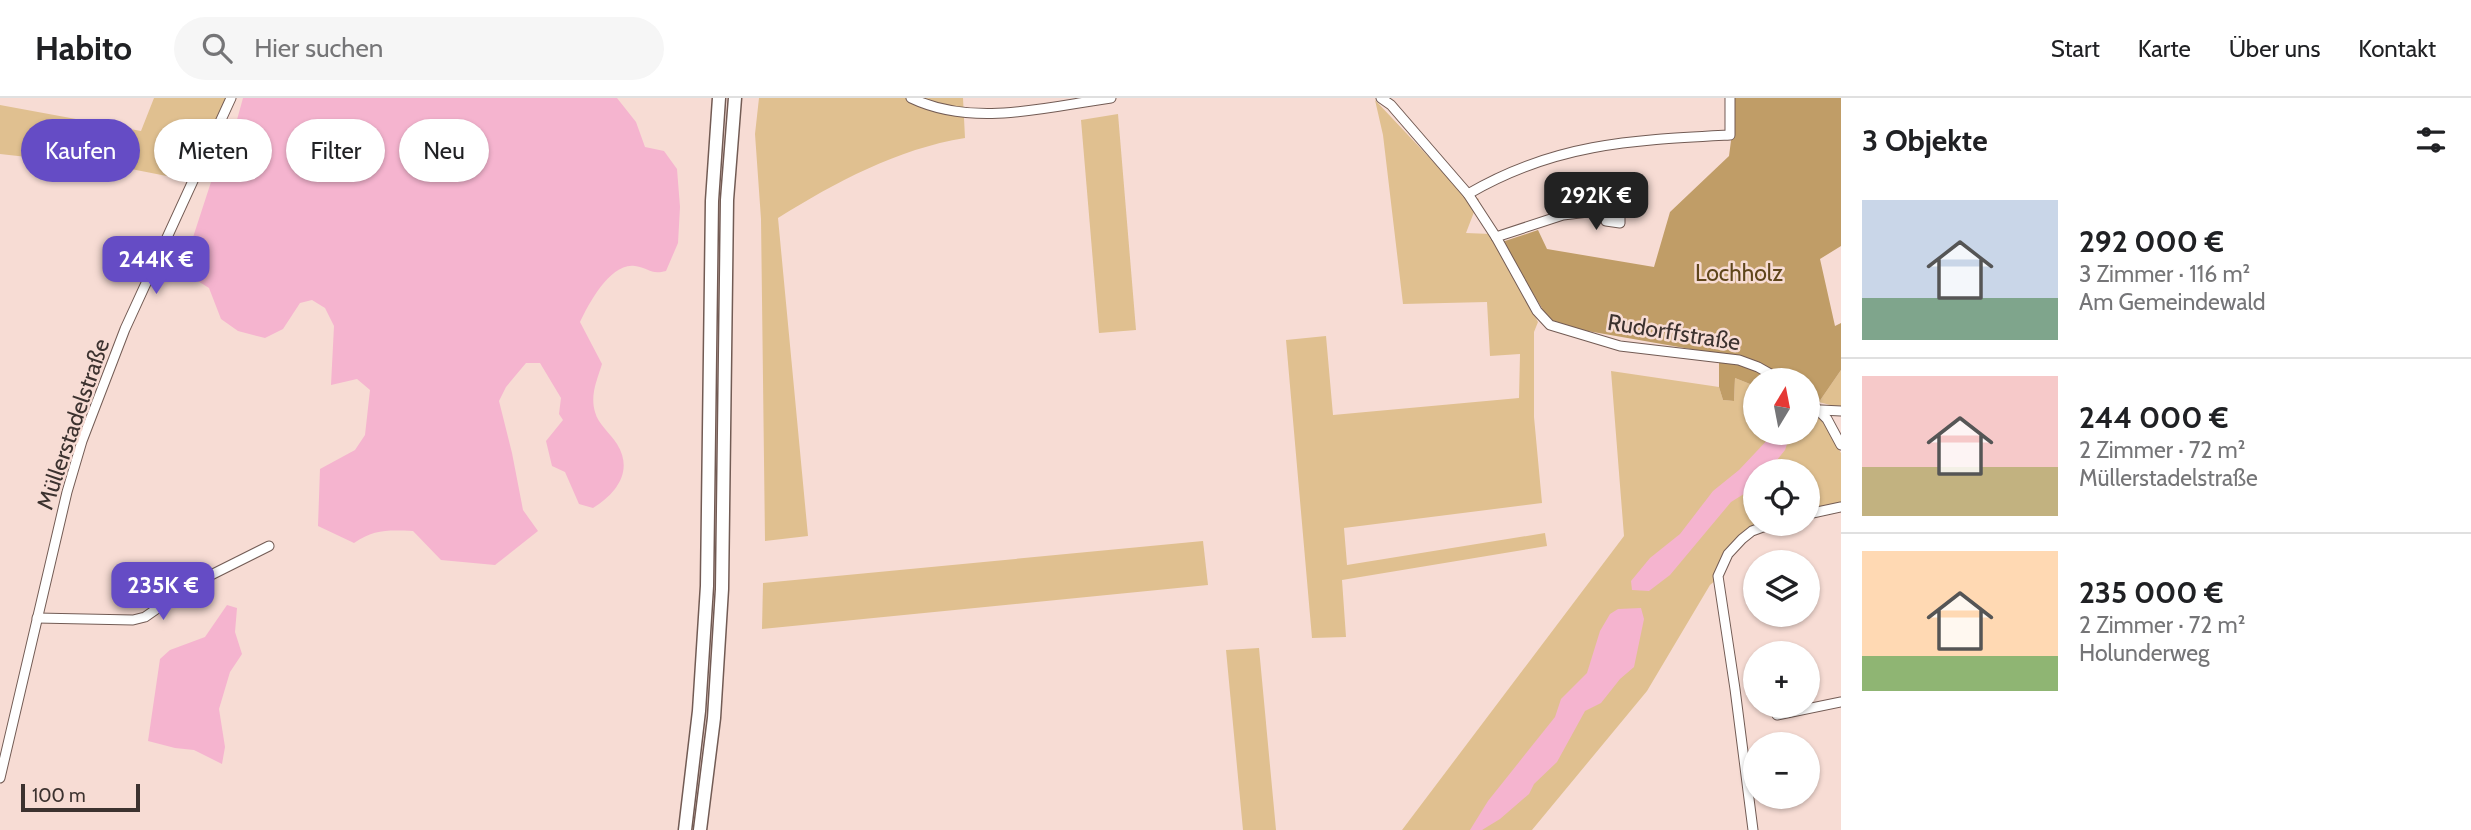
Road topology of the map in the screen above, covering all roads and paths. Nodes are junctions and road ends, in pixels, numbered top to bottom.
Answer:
1 (231, 98) edge
2 (719, 98) edge
3 (735, 98) edge
4 (911, 98) edge
5 (1111, 98) edge
6 (1381, 98) edge
7 (1730, 98) edge
8 (1468, 194) junction
9 (1605, 210) dead end
10 (1496, 237) junction
11 (1760, 368) edge
12 (1821, 411) joint
13 (1841, 411) edge
14 (1841, 445) edge
15 (1841, 507) edge
16 (1820, 511) edge
17 (1746, 536) edge
18 (269, 546) dead end
19 (37, 618) junction
20 (1841, 702) edge
21 (1820, 706) edge
22 (0, 778) edge
23 (685, 830) edge
24 (700, 830) edge
25 (1753, 830) edge

1 - 19 street, Müllerstadelstraße
2 - 23 highway
3 - 24 highway
4 - 5 street
6 - 8 street, Rudorffstraße
7 - 8 street
8 - 10 street, Rudorffstraße
9 - 10 street
10 - 11 street, Rudorffstraße
12 - 13 street
12 - 14 street
15 - 16 street
17 - 25 street
18 - 19 street
19 - 22 street, Müllerstadelstraße
20 - 21 street

